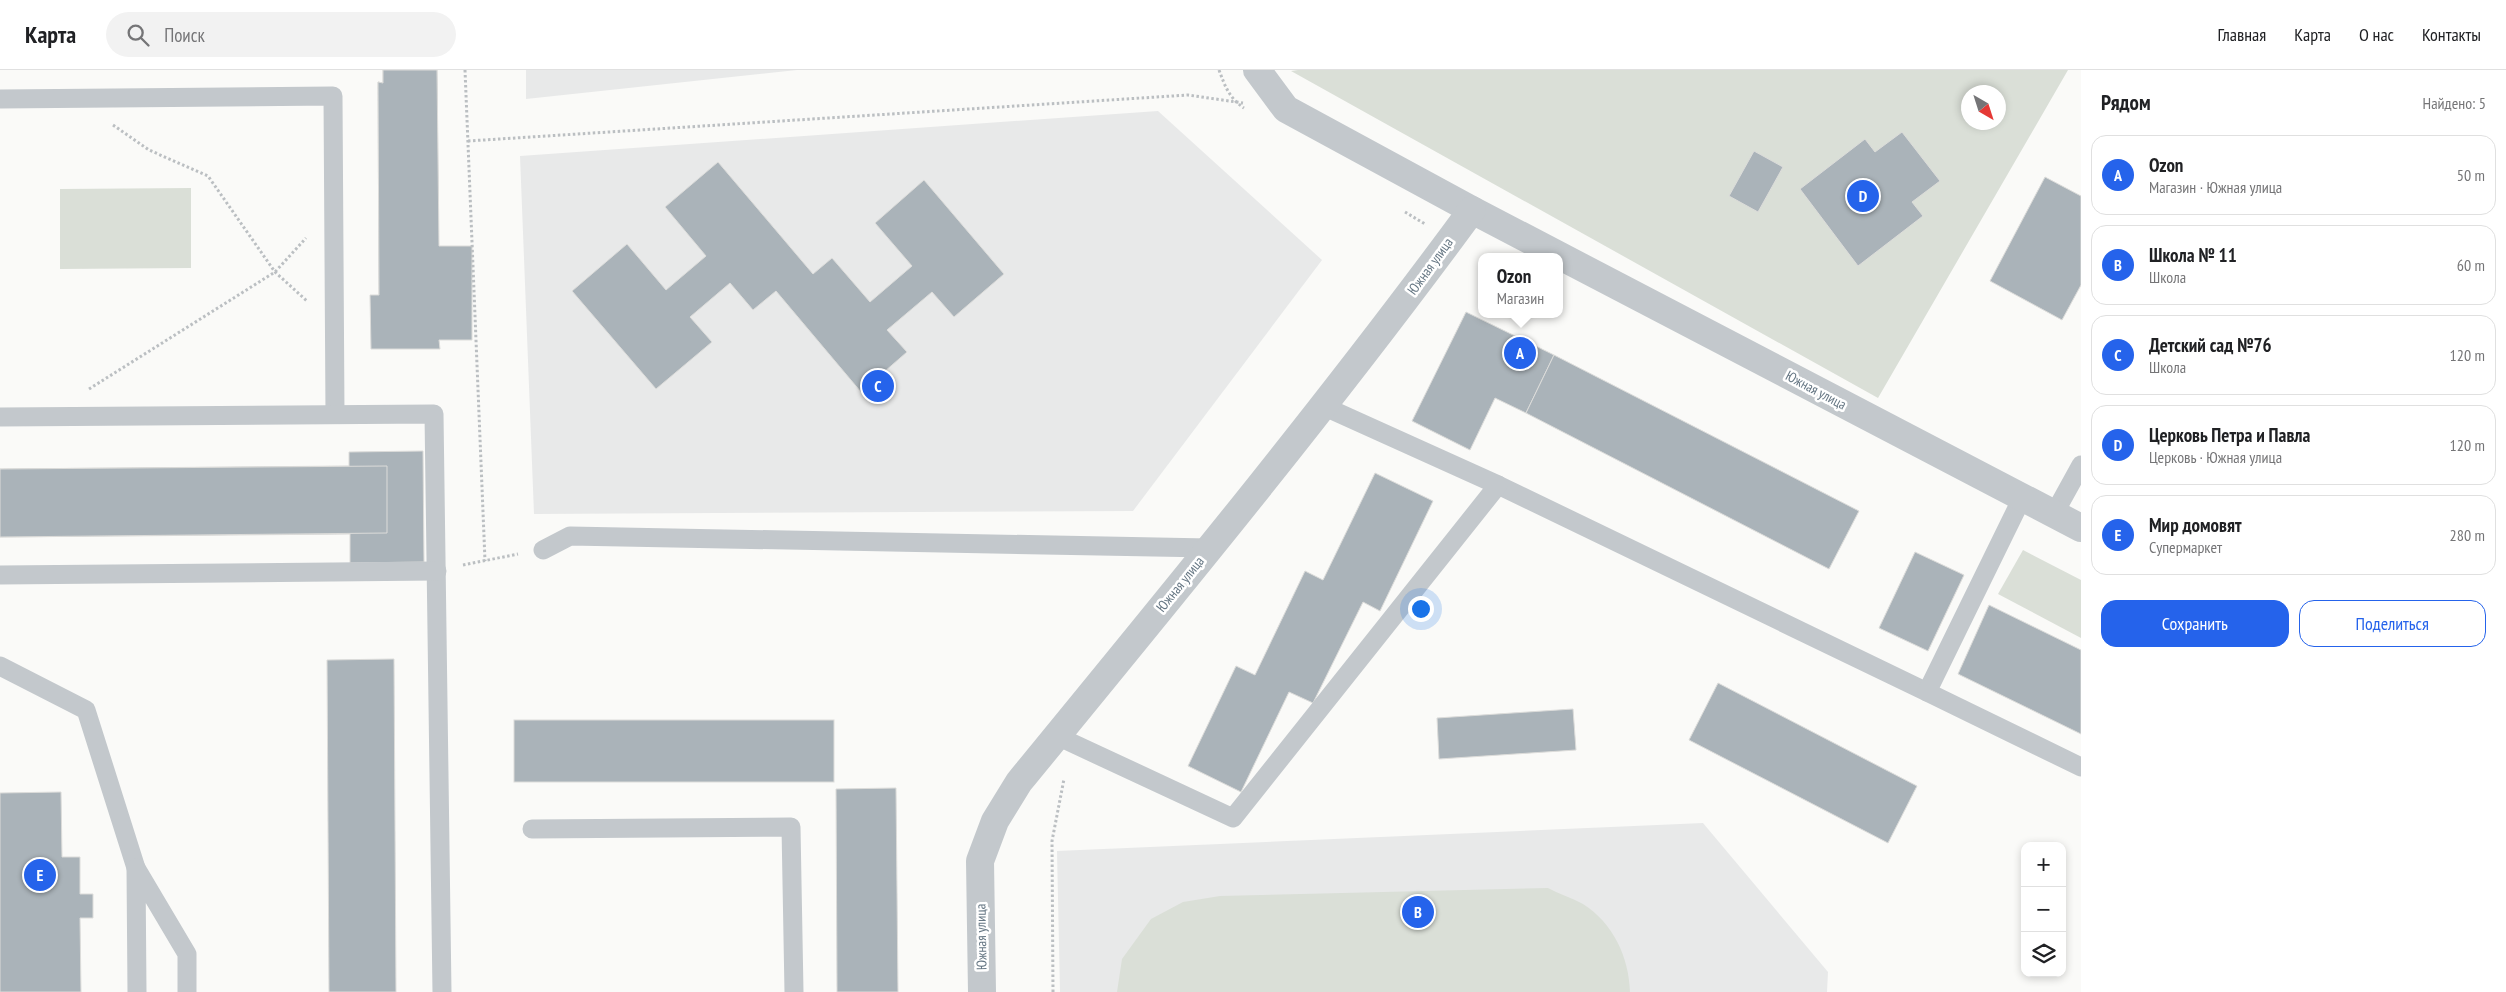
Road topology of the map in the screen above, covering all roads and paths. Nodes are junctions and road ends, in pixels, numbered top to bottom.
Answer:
1 (465, 70) edge
2 (1257, 70) edge
3 (73, 98) junction
4 (0, 99) edge
5 (1286, 109) junction
6 (468, 141) junction
7 (334, 208) junction
8 (1472, 210) junction
9 (1554, 253) edge
10 (1563, 258) edge
11 (275, 272) junction
12 (335, 326) junction
13 (85, 391) dead end
14 (1323, 406) junction
15 (335, 414) junction
16 (0, 418) edge
17 (2081, 465) edge
18 (1498, 485) junction
19 (2022, 498) junction
20 (2054, 514) junction
21 (2081, 528) edge
22 (1209, 548) junction
23 (543, 550) joint
24 (485, 560) junction
25 (437, 571) junction
26 (0, 575) edge
27 (0, 666) edge
28 (1927, 692) junction
29 (1056, 736) junction
30 (2081, 767) edge
31 (532, 829) dead end
32 (136, 868) junction
33 (137, 992) edge
34 (187, 992) edge
35 (442, 992) edge
36 (794, 992) edge
37 (982, 992) edge

1 - 6 path
2 - 5 street, Южная улица
3 - 4 lane
3 - 7 lane
3 - 11 path
5 - 6 path
5 - 8 street, Южная улица
6 - 24 path
7 - 11 path
7 - 12 lane
8 - 9 street, Южная улица
8 - 14 street, Южная улица
10 - 19 street, Южная улица
11 - 12 path
11 - 13 path
12 - 15 lane
14 - 18 lane
14 - 22 street, Южная улица
15 - 16 lane
15 - 25 lane
17 - 20 lane
18 - 28 lane
18 - 29 lane
19 - 20 street, Южная улица
19 - 28 lane
20 - 21 street, Южная улица
22 - 23 lane
22 - 29 street, Южная улица
23 - 24 path
24 - 25 path
25 - 26 lane
25 - 35 lane
27 - 32 lane
28 - 30 lane
29 - 37 street, Южная улица
31 - 36 lane
32 - 33 lane
32 - 34 lane

